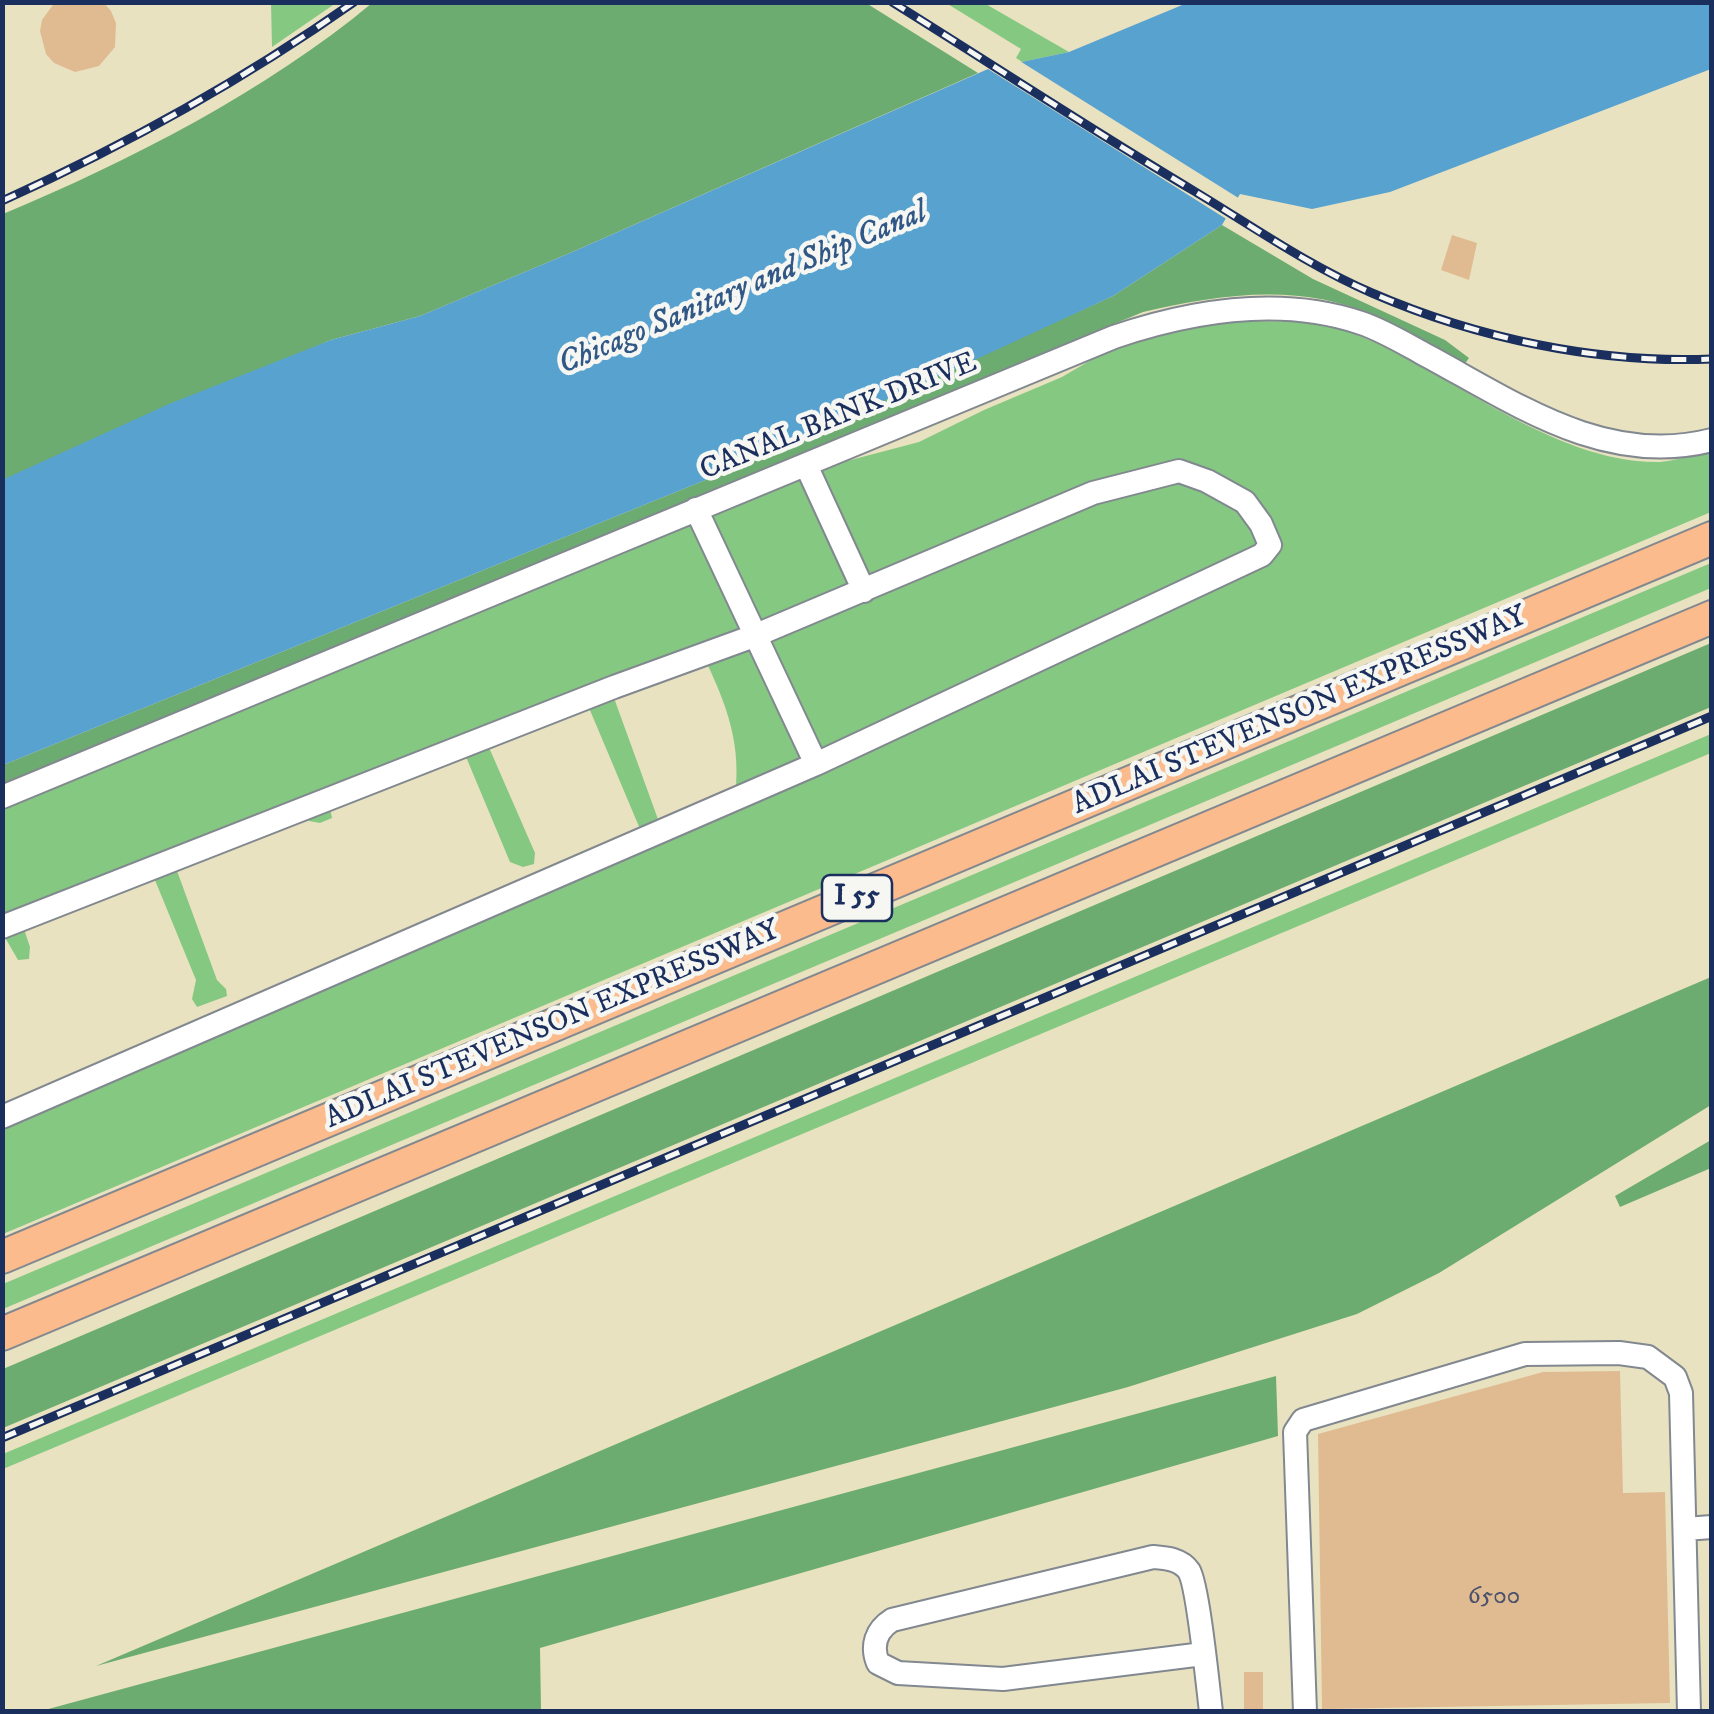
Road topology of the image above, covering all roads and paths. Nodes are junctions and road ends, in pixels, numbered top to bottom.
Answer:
1 (1712, 440) edge
2 (806, 465) junction
3 (696, 509) junction
4 (1712, 538) edge
5 (864, 591) junction
6 (1712, 616) edge
7 (754, 636) junction
8 (816, 764) junction
9 (2, 797) edge
10 (2, 927) edge
11 (2, 1117) edge
12 (2, 1257) edge
13 (2, 1334) edge
14 (1712, 1527) edge
15 (1686, 1530) junction
16 (1203, 1654) junction
17 (1212, 1712) edge
18 (1304, 1712) edge
19 (1689, 1712) edge

1 - 2 lane, CANAL BANK DRIVE
2 - 3 lane, CANAL BANK DRIVE
2 - 5 lane
3 - 7 lane
3 - 9 lane, CANAL BANK DRIVE
4 - 12 highway, ADLAI STEVENSON EXPRESSWAY / I 55
5 - 7 lane
5 - 8 lane
6 - 13 highway, I 55
7 - 8 lane
7 - 10 lane
8 - 11 lane
14 - 15 lane
15 - 18 lane
15 - 19 lane
16 - 16 lane
16 - 17 lane

